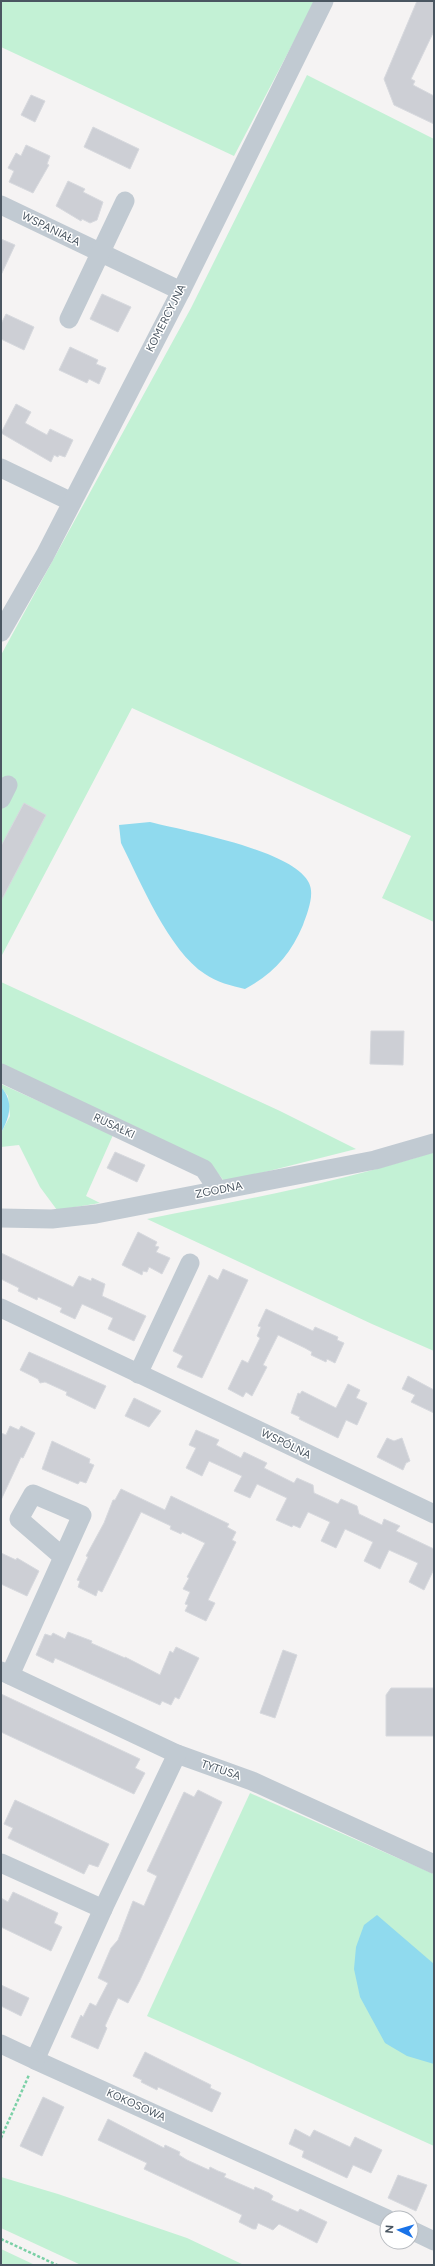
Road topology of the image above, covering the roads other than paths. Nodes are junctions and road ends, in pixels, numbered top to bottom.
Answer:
1 (324, 1) edge
2 (125, 201) dead end
3 (1, 205) edge
4 (100, 253) junction
5 (181, 291) junction
6 (69, 319) dead end
7 (1, 468) edge
8 (72, 502) junction
9 (1, 632) edge
10 (1, 1073) edge
11 (434, 1143) edge
12 (218, 1190) junction
13 (1, 1218) edge
14 (190, 1263) dead end
15 (1, 1308) edge
16 (138, 1374) junction
17 (434, 1514) edge
18 (63, 1557) dead end
19 (6, 1673) edge
20 (177, 1754) junction
21 (1, 1862) edge
22 (434, 1864) edge
23 (103, 1909) junction
24 (1, 2044) edge
25 (35, 2060) junction
26 (379, 2216) edge
27 (419, 2234) edge
28 (434, 2241) edge

1 - 5 street, KOMERCYJNA
2 - 4 street
3 - 4 street, WSPANIAŁA
4 - 5 street, WSPANIAŁA
4 - 6 street
5 - 8 street, KOMERCYJNA
7 - 8 street
8 - 9 street, KOMERCYJNA
10 - 12 street, RUSAŁKI
11 - 12 street, ZGODNA
12 - 13 street, ZGODNA
14 - 16 street
15 - 16 street, WSPÓLNA
16 - 17 street, WSPÓLNA
18 - 19 street, TYTUSA
19 - 20 street, TYTUSA
20 - 22 street, TYTUSA
20 - 23 street
21 - 23 street
23 - 25 street
24 - 25 street, KOKOSOWA
25 - 26 street, KOKOSOWA
27 - 28 street

